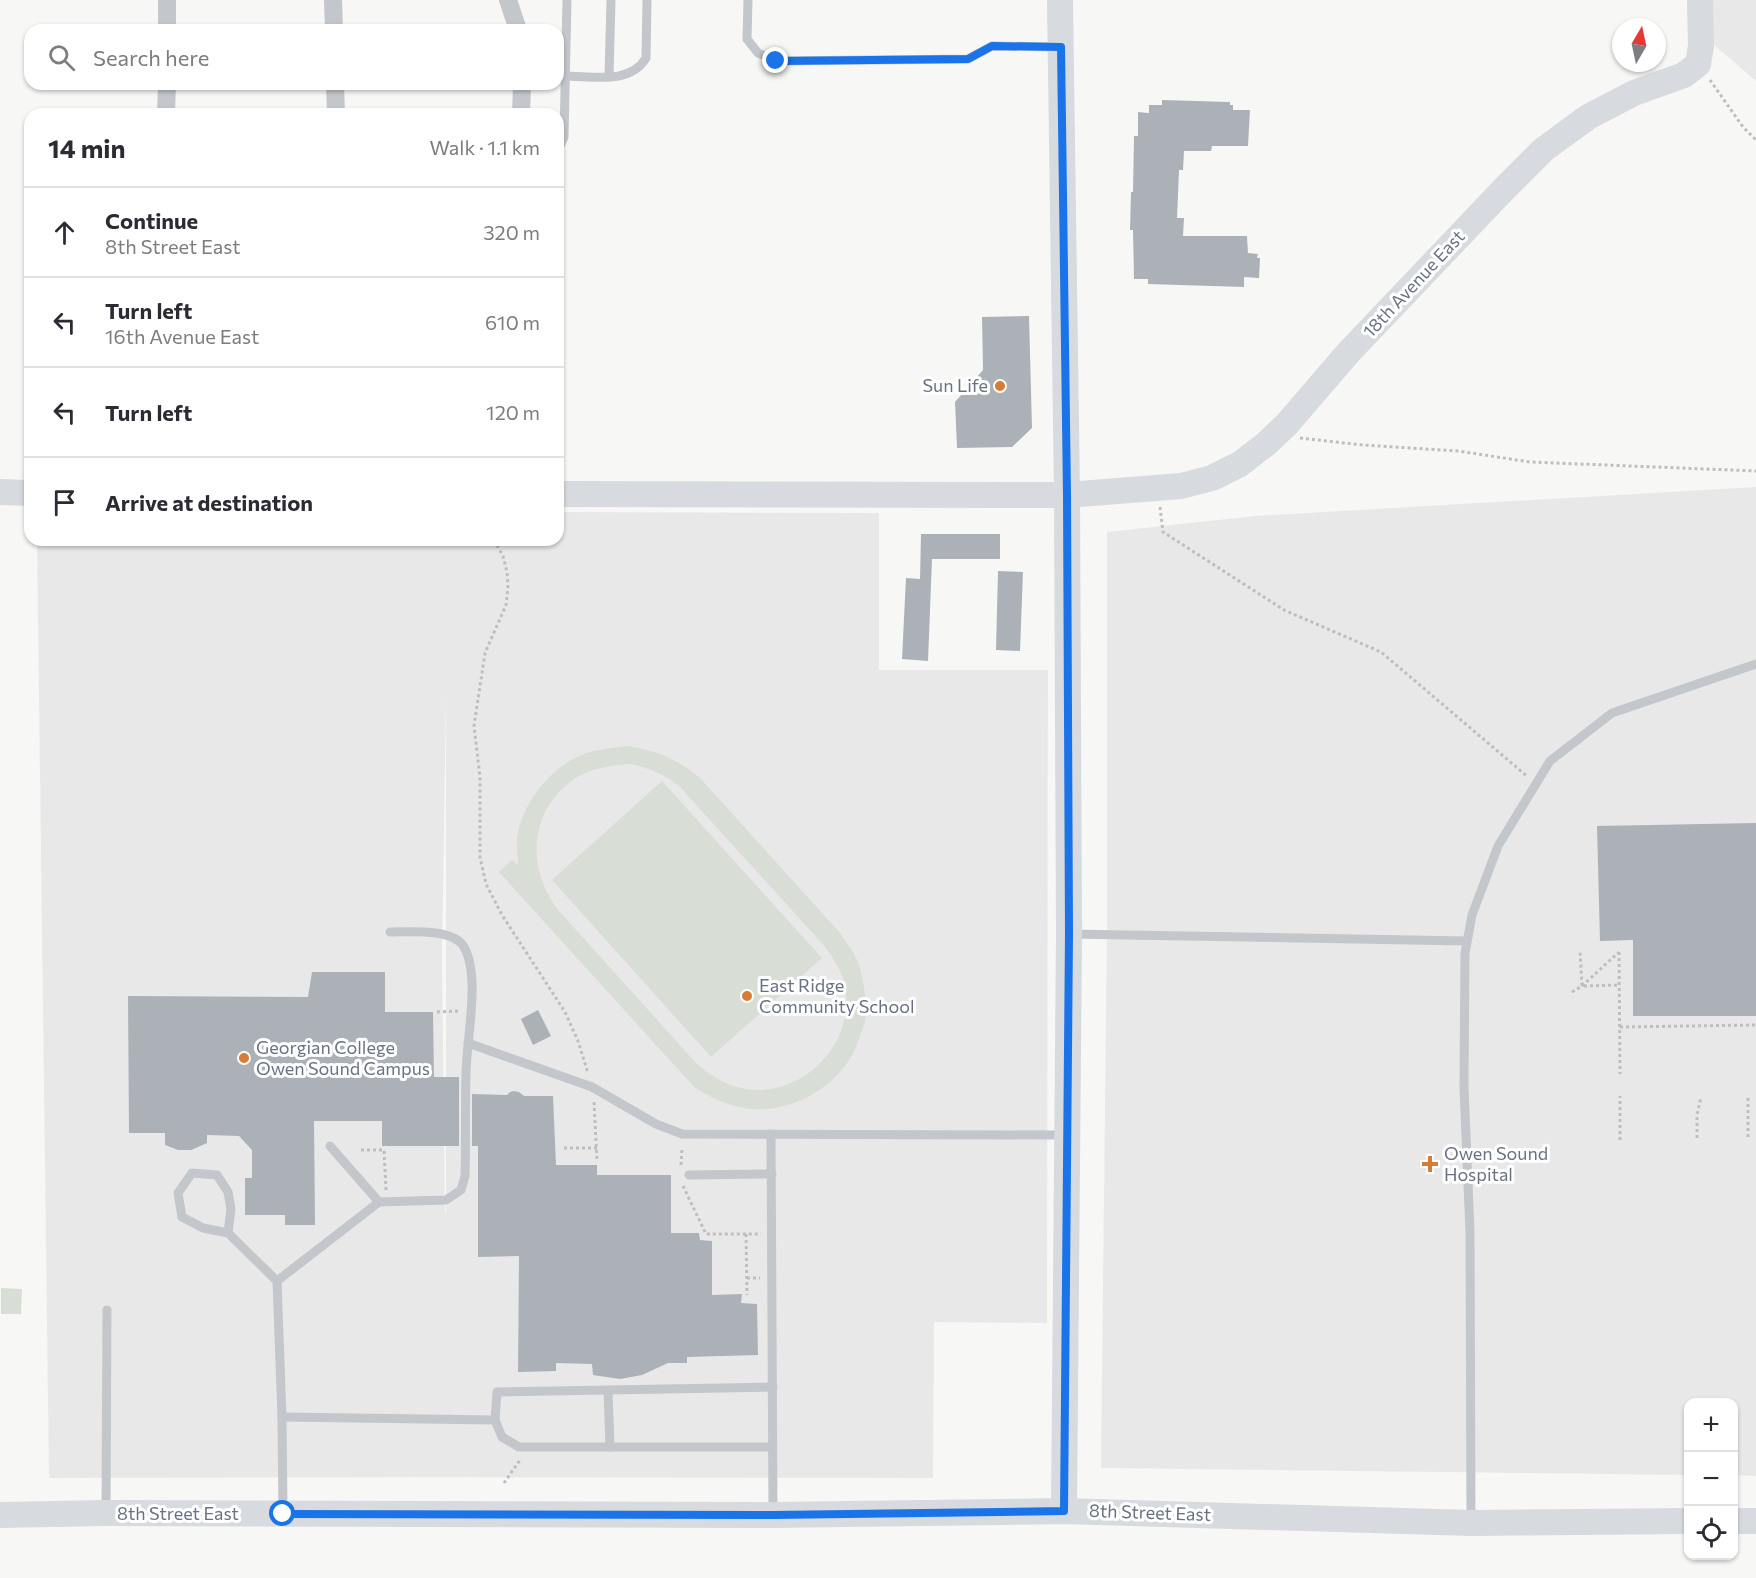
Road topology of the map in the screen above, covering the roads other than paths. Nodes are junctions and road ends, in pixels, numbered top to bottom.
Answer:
1 (167, 0) edge
2 (333, 0) edge
3 (508, 0) edge
4 (567, 0) edge
5 (611, 0) edge
6 (647, 0) edge
7 (748, 0) edge
8 (1060, 0) edge
9 (1700, 0) edge
10 (167, 24) edge
11 (334, 24) edge
12 (516, 24) edge
13 (1061, 47) junction
14 (565, 76) junction
15 (609, 76) junction
16 (167, 90) edge
17 (335, 90) edge
18 (522, 90) edge
19 (166, 108) edge
20 (336, 108) edge
21 (521, 108) edge
22 (564, 137) edge
23 (0, 492) edge
24 (24, 492) edge
25 (564, 494) edge
26 (1067, 495) junction
27 (1756, 664) edge
28 (390, 932) dead end
29 (1069, 934) junction
30 (1467, 941) junction
31 (468, 1043) junction
32 (771, 1134) junction
33 (1067, 1135) junction
34 (330, 1146) dead end
35 (685, 1173) road end
36 (772, 1174) junction
37 (382, 1202) junction
38 (228, 1233) junction
39 (277, 1281) junction
40 (107, 1310) dead end
41 (773, 1387) junction
42 (608, 1391) junction
43 (282, 1417) junction
44 (495, 1420) junction
45 (610, 1447) junction
46 (772, 1447) junction
47 (1064, 1511) junction
48 (106, 1514) junction
49 (283, 1514) junction
50 (0, 1515) edge
51 (773, 1515) junction
52 (1684, 1521) edge
53 (1738, 1521) edge
54 (1756, 1521) edge
55 (1471, 1523) junction

1 - 10 street
2 - 11 street
3 - 12 street
4 - 14 lane
5 - 15 lane
6 - 15 lane
7 - 13 lane
8 - 13 street
9 - 26 street, 18th Avenue East
13 - 26 street
14 - 15 lane
14 - 22 lane
16 - 19 street
17 - 20 street
18 - 21 street
23 - 24 street
25 - 26 street, 18th Avenue East
26 - 29 street
27 - 30 lane
28 - 31 lane
29 - 30 lane
29 - 33 street
30 - 55 lane
31 - 32 lane
31 - 37 lane
32 - 33 lane
32 - 36 lane
33 - 47 street
34 - 37 lane
35 - 36 lane
36 - 41 lane
37 - 39 lane
38 - 38 lane
38 - 39 lane
39 - 43 lane
40 - 48 lane
41 - 42 lane
41 - 46 lane
42 - 44 lane
42 - 45 lane
43 - 44 lane
43 - 49 lane
44 - 45 lane
45 - 46 lane
46 - 51 lane
47 - 51 street, 8th Street East
47 - 55 street, 8th Street East
48 - 49 street, 8th Street East
48 - 50 street, 8th Street East
49 - 51 street, 8th Street East
52 - 55 street, 8th Street East
53 - 54 street

